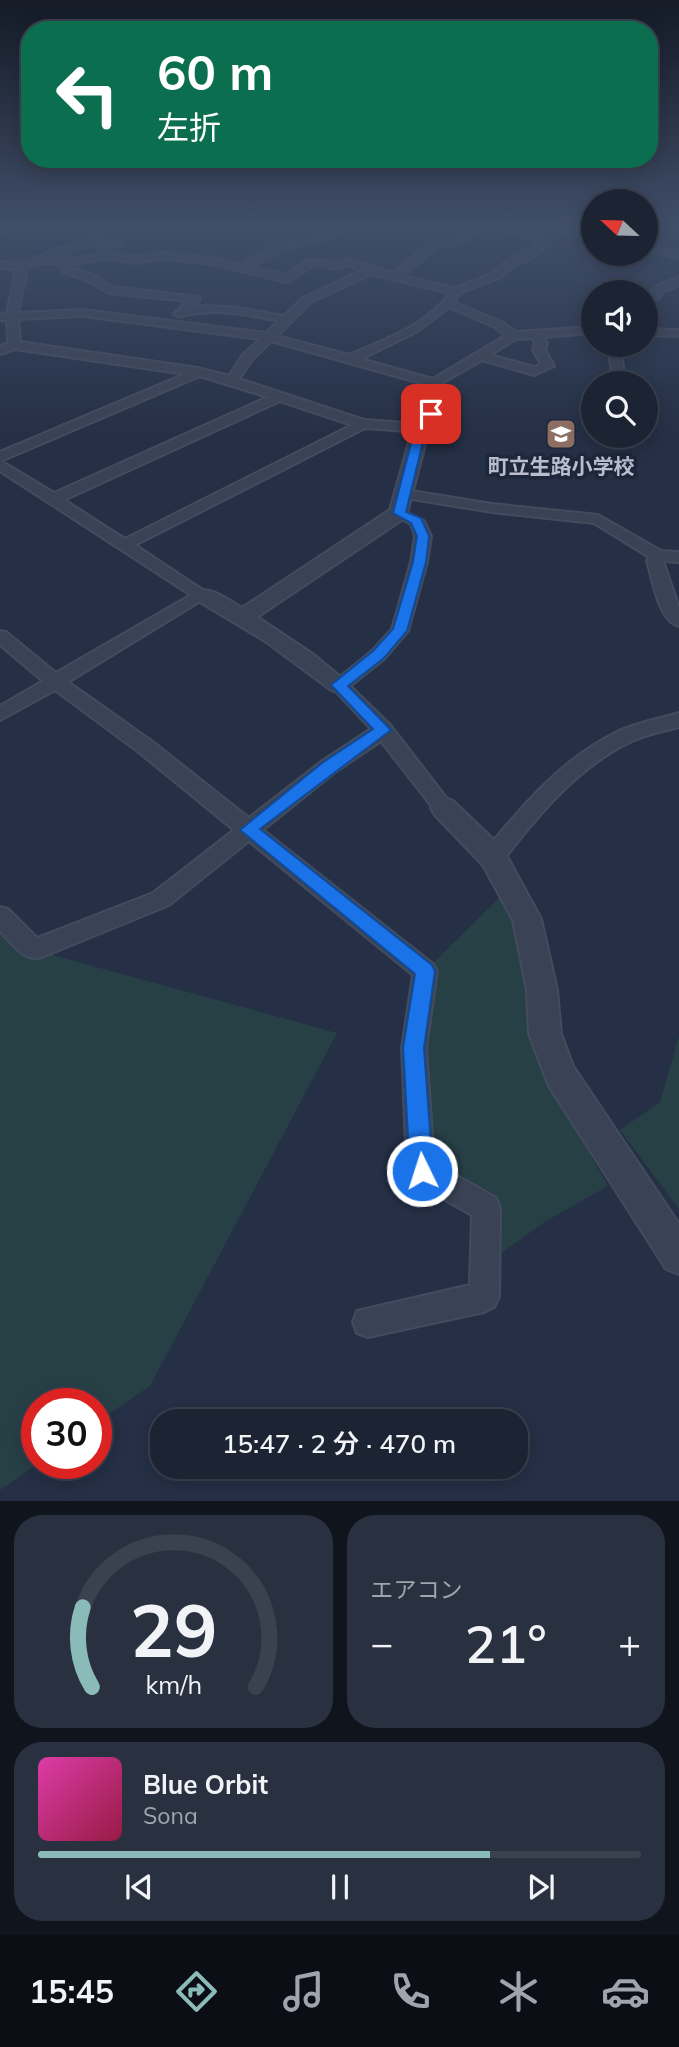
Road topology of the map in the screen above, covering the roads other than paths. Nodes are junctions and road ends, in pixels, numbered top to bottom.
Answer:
1 (13, 294) edge
2 (148, 294) edge
3 (320, 294) edge
4 (454, 294) edge
5 (448, 303) junction
6 (186, 309) junction
7 (6, 317) edge
8 (288, 320) junction
9 (169, 322) junction
10 (581, 331) edge
11 (658, 332) edge
12 (679, 333) edge
13 (536, 334) junction
14 (513, 336) junction
15 (269, 337) junction
16 (14, 345) junction
17 (0, 351) edge
18 (479, 355) junction
19 (351, 359) junction
20 (198, 372) junction
21 (232, 381) junction
22 (435, 383) junction
23 (280, 396) junction
24 (363, 424) junction
25 (421, 428) junction
26 (0, 457) edge
27 (0, 465) edge
28 (405, 494) junction
29 (54, 499) junction
30 (399, 513) junction
31 (124, 545) junction
32 (657, 556) junction
33 (679, 558) edge
34 (202, 595) junction
35 (244, 616) junction
36 (679, 621) edge
37 (0, 636) edge
38 (55, 681) junction
39 (339, 685) junction
40 (0, 714) edge
41 (679, 720) edge
42 (383, 730) junction
43 (444, 808) joint
44 (248, 830) junction
45 (493, 857) junction
46 (0, 916) edge
47 (679, 1256) edge
48 (368, 1322) dead end

1 - 7 street
2 - 6 street
3 - 8 street
4 - 5 street
5 - 14 street
5 - 19 street
6 - 8 street
6 - 9 street
7 - 9 street
7 - 16 street
8 - 15 street
9 - 15 street
10 - 13 street
11 - 12 street
13 - 14 street
13 - 18 street
14 - 18 street
15 - 19 street
15 - 21 street
16 - 17 street
16 - 20 street
18 - 22 street
19 - 22 street
20 - 21 street
20 - 26 street
21 - 23 street
22 - 25 street
23 - 24 street
23 - 29 street
24 - 25 street
24 - 31 street
25 - 28 street
27 - 29 street
28 - 30 street
28 - 32 street
29 - 31 street
30 - 35 street
30 - 39 street
31 - 34 street
32 - 33 street
32 - 36 street
34 - 35 street
34 - 38 street
35 - 39 street
37 - 38 street
38 - 40 street
38 - 44 street
39 - 42 street
41 - 45 street
42 - 43 street
42 - 44 street
43 - 45 street
44 - 46 street
44 - 48 street
45 - 47 street

